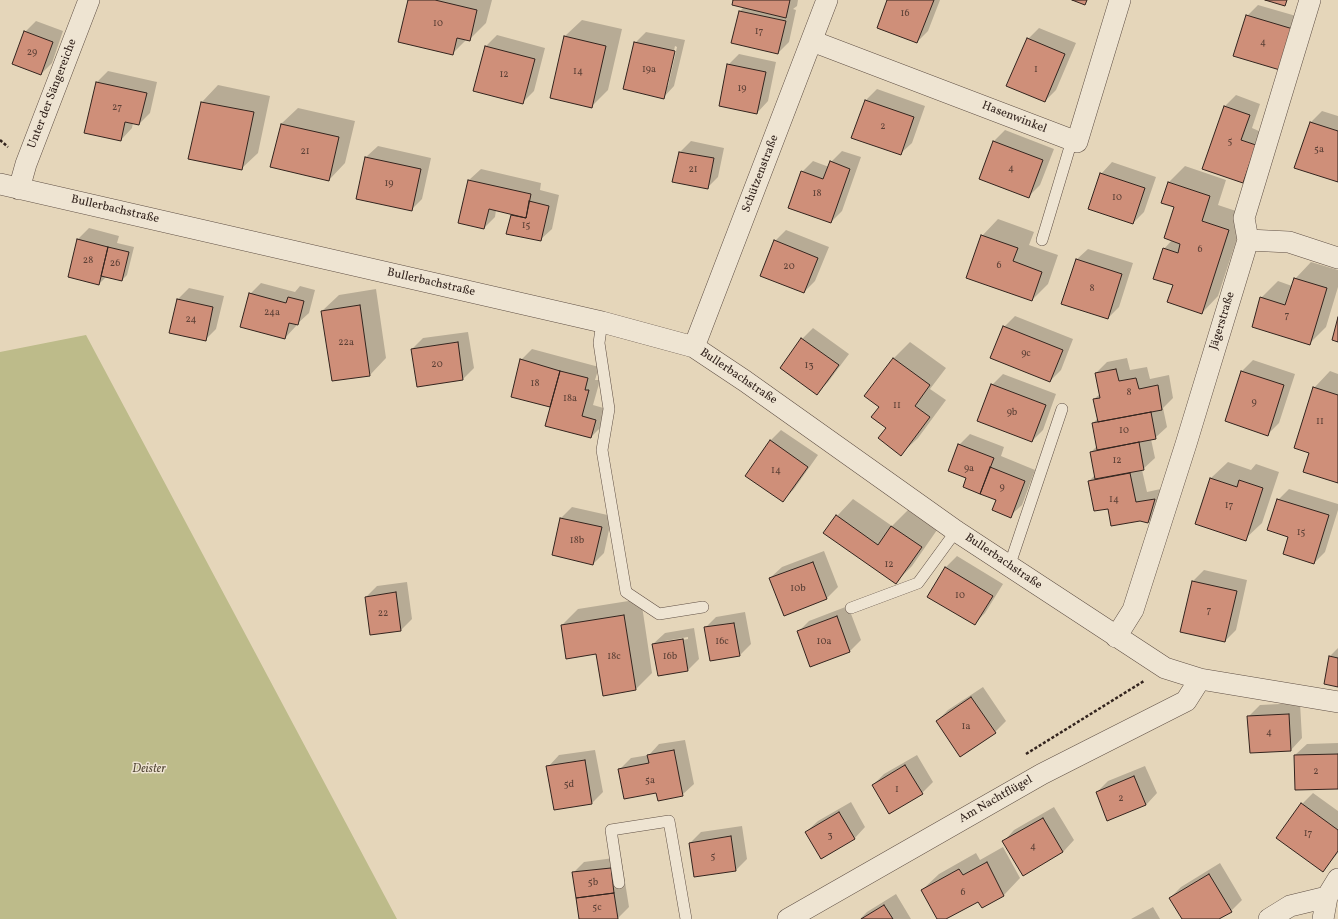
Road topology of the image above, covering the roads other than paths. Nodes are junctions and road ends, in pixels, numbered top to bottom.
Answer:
1 (89, 0) edge
2 (827, 0) edge
3 (1120, 0) edge
4 (1310, 0) edge
5 (812, 41) junction
6 (1072, 140) junction
7 (9, 187) edge
8 (1042, 240) dead end
9 (1248, 240) junction
10 (1338, 258) edge
11 (602, 322) junction
12 (694, 348) junction
13 (1062, 409) dead end
14 (956, 531) junction
15 (1009, 567) junction
16 (703, 607) dead end
17 (852, 608) dead end
18 (1116, 637) junction
19 (1200, 680) junction
20 (1338, 702) edge
21 (1338, 879) edge
22 (619, 883) dead end
23 (1327, 897) junction
24 (686, 919) edge
25 (788, 919) edge
26 (1269, 919) edge
27 (1322, 919) edge

1 - 7 street, Unter der Sängereiche
2 - 5 street, Schützenstraße
3 - 6 street
4 - 9 street, Jägerstraße
5 - 6 street, Hasenwinkel
5 - 12 street, Schützenstraße
6 - 8 lane
7 - 11 street, Bullerbachstraße
9 - 10 street
9 - 18 street, Jägerstraße
11 - 12 street, Bullerbachstraße
11 - 16 lane
12 - 14 street, Bullerbachstraße
13 - 15 lane
14 - 15 street, Bullerbachstraße
14 - 17 lane
15 - 18 street, Bullerbachstraße
18 - 19 street, Bullerbachstraße
19 - 20 street, Bullerbachstraße
19 - 25 street, Am Nachtflügel
21 - 23 street
22 - 24 lane
23 - 26 street
23 - 27 street

